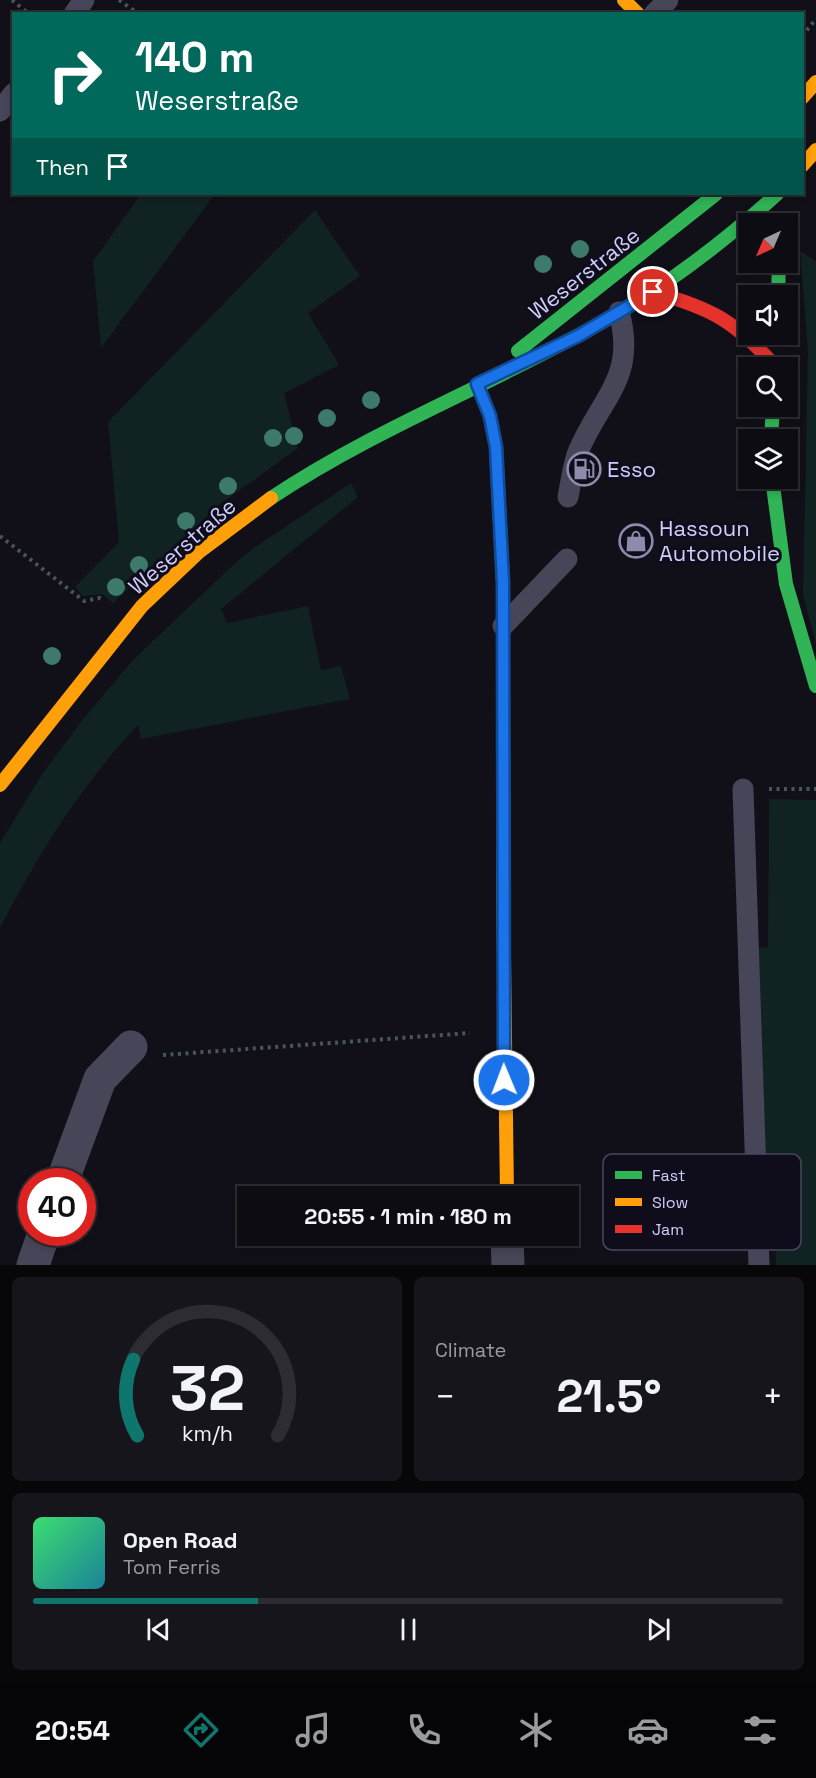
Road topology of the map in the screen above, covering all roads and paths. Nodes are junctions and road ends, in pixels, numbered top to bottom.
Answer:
1 (12, 0) edge
2 (119, 0) edge
3 (624, 0) edge
4 (669, 0) edge
5 (27, 12) edge
6 (136, 12) edge
7 (636, 12) edge
8 (656, 12) edge
9 (816, 19) edge
10 (804, 34) edge
11 (816, 82) edge
12 (12, 96) edge
13 (804, 96) edge
14 (0, 111) edge
15 (816, 149) edge
16 (804, 164) edge
17 (715, 195) edge
18 (771, 200) edge
19 (653, 292) junction
20 (620, 312) junction
21 (776, 345) dead end
22 (766, 357) edge
23 (775, 357) edge
24 (477, 384) junction
25 (773, 489) edge
26 (568, 496) dead end
27 (0, 536) edge
28 (567, 559) dead end
29 (109, 604) dead end
30 (503, 626) junction
31 (816, 686) edge
32 (0, 785) edge
33 (742, 789) joint
34 (816, 789) edge
35 (503, 1033) junction
36 (131, 1047) joint
37 (755, 1154) edge
38 (67, 1168) edge
39 (507, 1186) edge
40 (40, 1246) edge
41 (507, 1246) edge
42 (758, 1250) edge
43 (33, 1265) edge
44 (508, 1265) edge
45 (759, 1265) edge

1 - 5 path
2 - 6 path
3 - 7 street
4 - 8 lane
9 - 10 path
11 - 13 street
12 - 14 lane
15 - 16 street
17 - 24 street, Weserstraße
18 - 19 street, Weserstraße
19 - 20 street, Weserstraße
19 - 22 street
20 - 24 street, Weserstraße
20 - 26 lane
21 - 23 street
24 - 30 street
24 - 32 street, Weserstraße
25 - 31 street
27 - 29 path
28 - 30 lane
30 - 35 street
33 - 34 path
33 - 37 lane
35 - 36 path
35 - 39 street
36 - 38 street
40 - 43 street
41 - 44 street
42 - 45 lane

